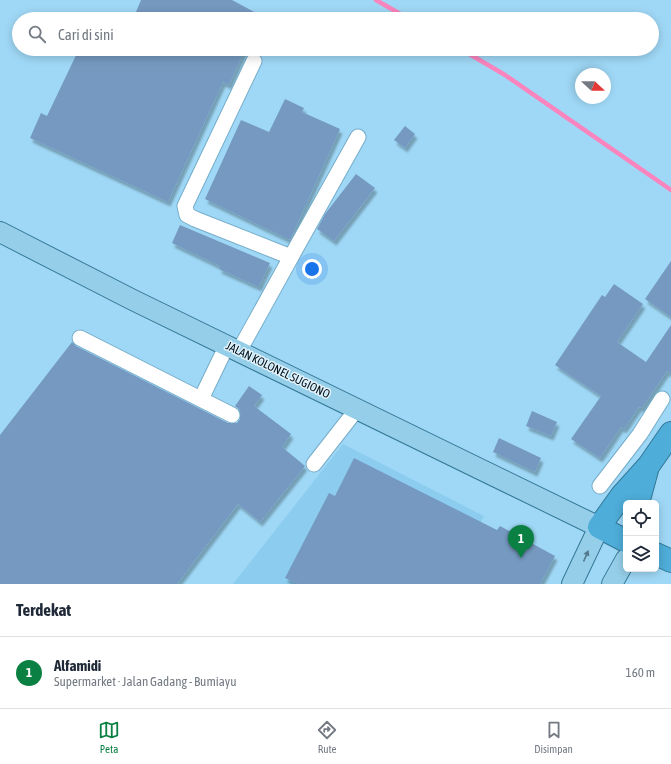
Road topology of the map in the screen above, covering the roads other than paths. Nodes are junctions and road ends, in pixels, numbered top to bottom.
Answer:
1 (254, 61) dead end
2 (358, 137) dead end
3 (0, 232) edge
4 (291, 257) junction
5 (80, 338) dead end
6 (233, 348) junction
7 (662, 398) dead end
8 (201, 399) junction
9 (357, 409) junction
10 (232, 415) dead end
11 (640, 434) junction
12 (660, 449) edge
13 (314, 464) dead end
14 (600, 486) dead end
15 (639, 500) edge
16 (599, 527) junction
17 (623, 539) edge
18 (623, 564) edge
19 (572, 584) edge
20 (612, 584) edge

1 - 4 lane
2 - 4 lane
3 - 6 main road, JALAN KOLONEL SUGIONO
4 - 6 lane
5 - 8 lane
6 - 8 lane
6 - 9 main road, JALAN KOLONEL SUGIONO
7 - 11 lane
8 - 10 lane
9 - 13 lane
9 - 16 main road, JALAN KOLONEL SUGIONO
11 - 12 lane
11 - 14 lane
12 - 15 highway
12 - 16 highway
16 - 17 highway
19 -> 16 main road
18 - 20 main road

